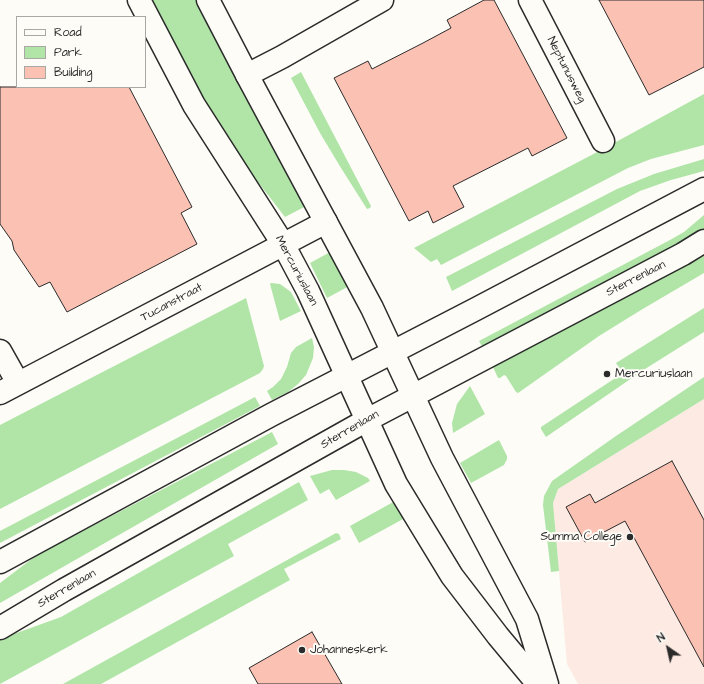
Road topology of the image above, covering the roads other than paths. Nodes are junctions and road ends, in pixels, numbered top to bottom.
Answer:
1 (139, 0) edge
2 (208, 0) edge
3 (382, 0) edge
4 (530, 0) edge
5 (247, 75) junction
6 (602, 141) dead end
7 (704, 189) edge
8 (326, 222) junction
9 (704, 241) edge
10 (283, 244) junction
11 (0, 351) edge
12 (393, 351) junction
13 (347, 376) junction
14 (9, 388) edge
15 (413, 395) junction
16 (367, 420) junction
17 (0, 562) edge
18 (0, 628) edge
19 (538, 684) edge
20 (547, 684) edge

1 - 10 street, Mercuriuslaan
2 - 5 street
3 - 5 street
4 - 6 street, Neptunusweg
5 - 8 street
7 - 12 street
8 - 10 street, Tucanstraat
8 - 12 street
9 - 15 street, Sterrenlaan
10 - 13 street, Mercuriuslaan
10 - 14 street, Tucanstraat
11 - 14 street, Tucanstraat
12 - 13 street
12 - 15 street
13 - 16 street, Mercuriuslaan
13 - 17 street
15 - 16 street, Sterrenlaan
15 - 20 street
16 - 18 street, Sterrenlaan
16 - 19 street, Mercuriuslaan

